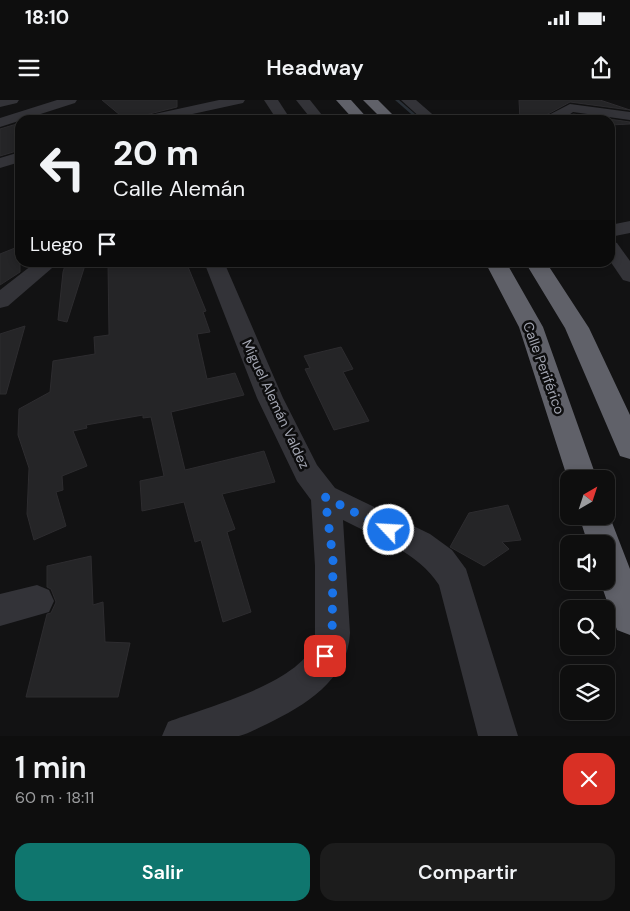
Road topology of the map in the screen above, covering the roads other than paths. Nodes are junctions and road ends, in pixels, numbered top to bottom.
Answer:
1 (12, 100) edge
2 (70, 100) edge
3 (238, 100) edge
4 (271, 100) edge
5 (303, 100) edge
6 (342, 100) edge
7 (370, 100) edge
8 (408, 100) edge
9 (0, 102) edge
10 (565, 104) edge
11 (24, 115) edge
12 (169, 115) edge
13 (281, 115) edge
14 (315, 115) edge
15 (357, 115) edge
16 (386, 115) edge
17 (426, 115) edge
18 (558, 115) edge
19 (630, 116) edge
20 (15, 118) edge
21 (0, 123) edge
22 (15, 159) edge
23 (0, 164) edge
24 (630, 227) edge
25 (615, 229) edge
26 (615, 254) edge
27 (43, 267) edge
28 (216, 267) edge
29 (498, 267) edge
30 (539, 267) edge
31 (630, 276) edge
32 (0, 301) edge
33 (630, 448) edge
34 (579, 470) edge
35 (325, 497) junction
36 (615, 574) edge
37 (37, 601) dead end
38 (0, 610) edge
39 (630, 618) edge
40 (182, 736) edge
41 (498, 736) edge

1 - 9 street
2 - 11 street
3 - 12 street
4 - 13 street
5 - 14 street
6 - 15 highway
7 - 16 highway
8 - 17 street
10 - 18 street
10 - 19 street
20 - 21 street
22 - 23 street
24 - 25 street
26 - 31 street
27 - 32 street
28 - 35 street, Miguel Alemán Valdez
29 - 34 highway, Calle Periférico
30 - 33 highway
35 - 40 street
35 - 41 street, Miguel Alemán Valdez
36 - 39 highway
37 - 38 street

